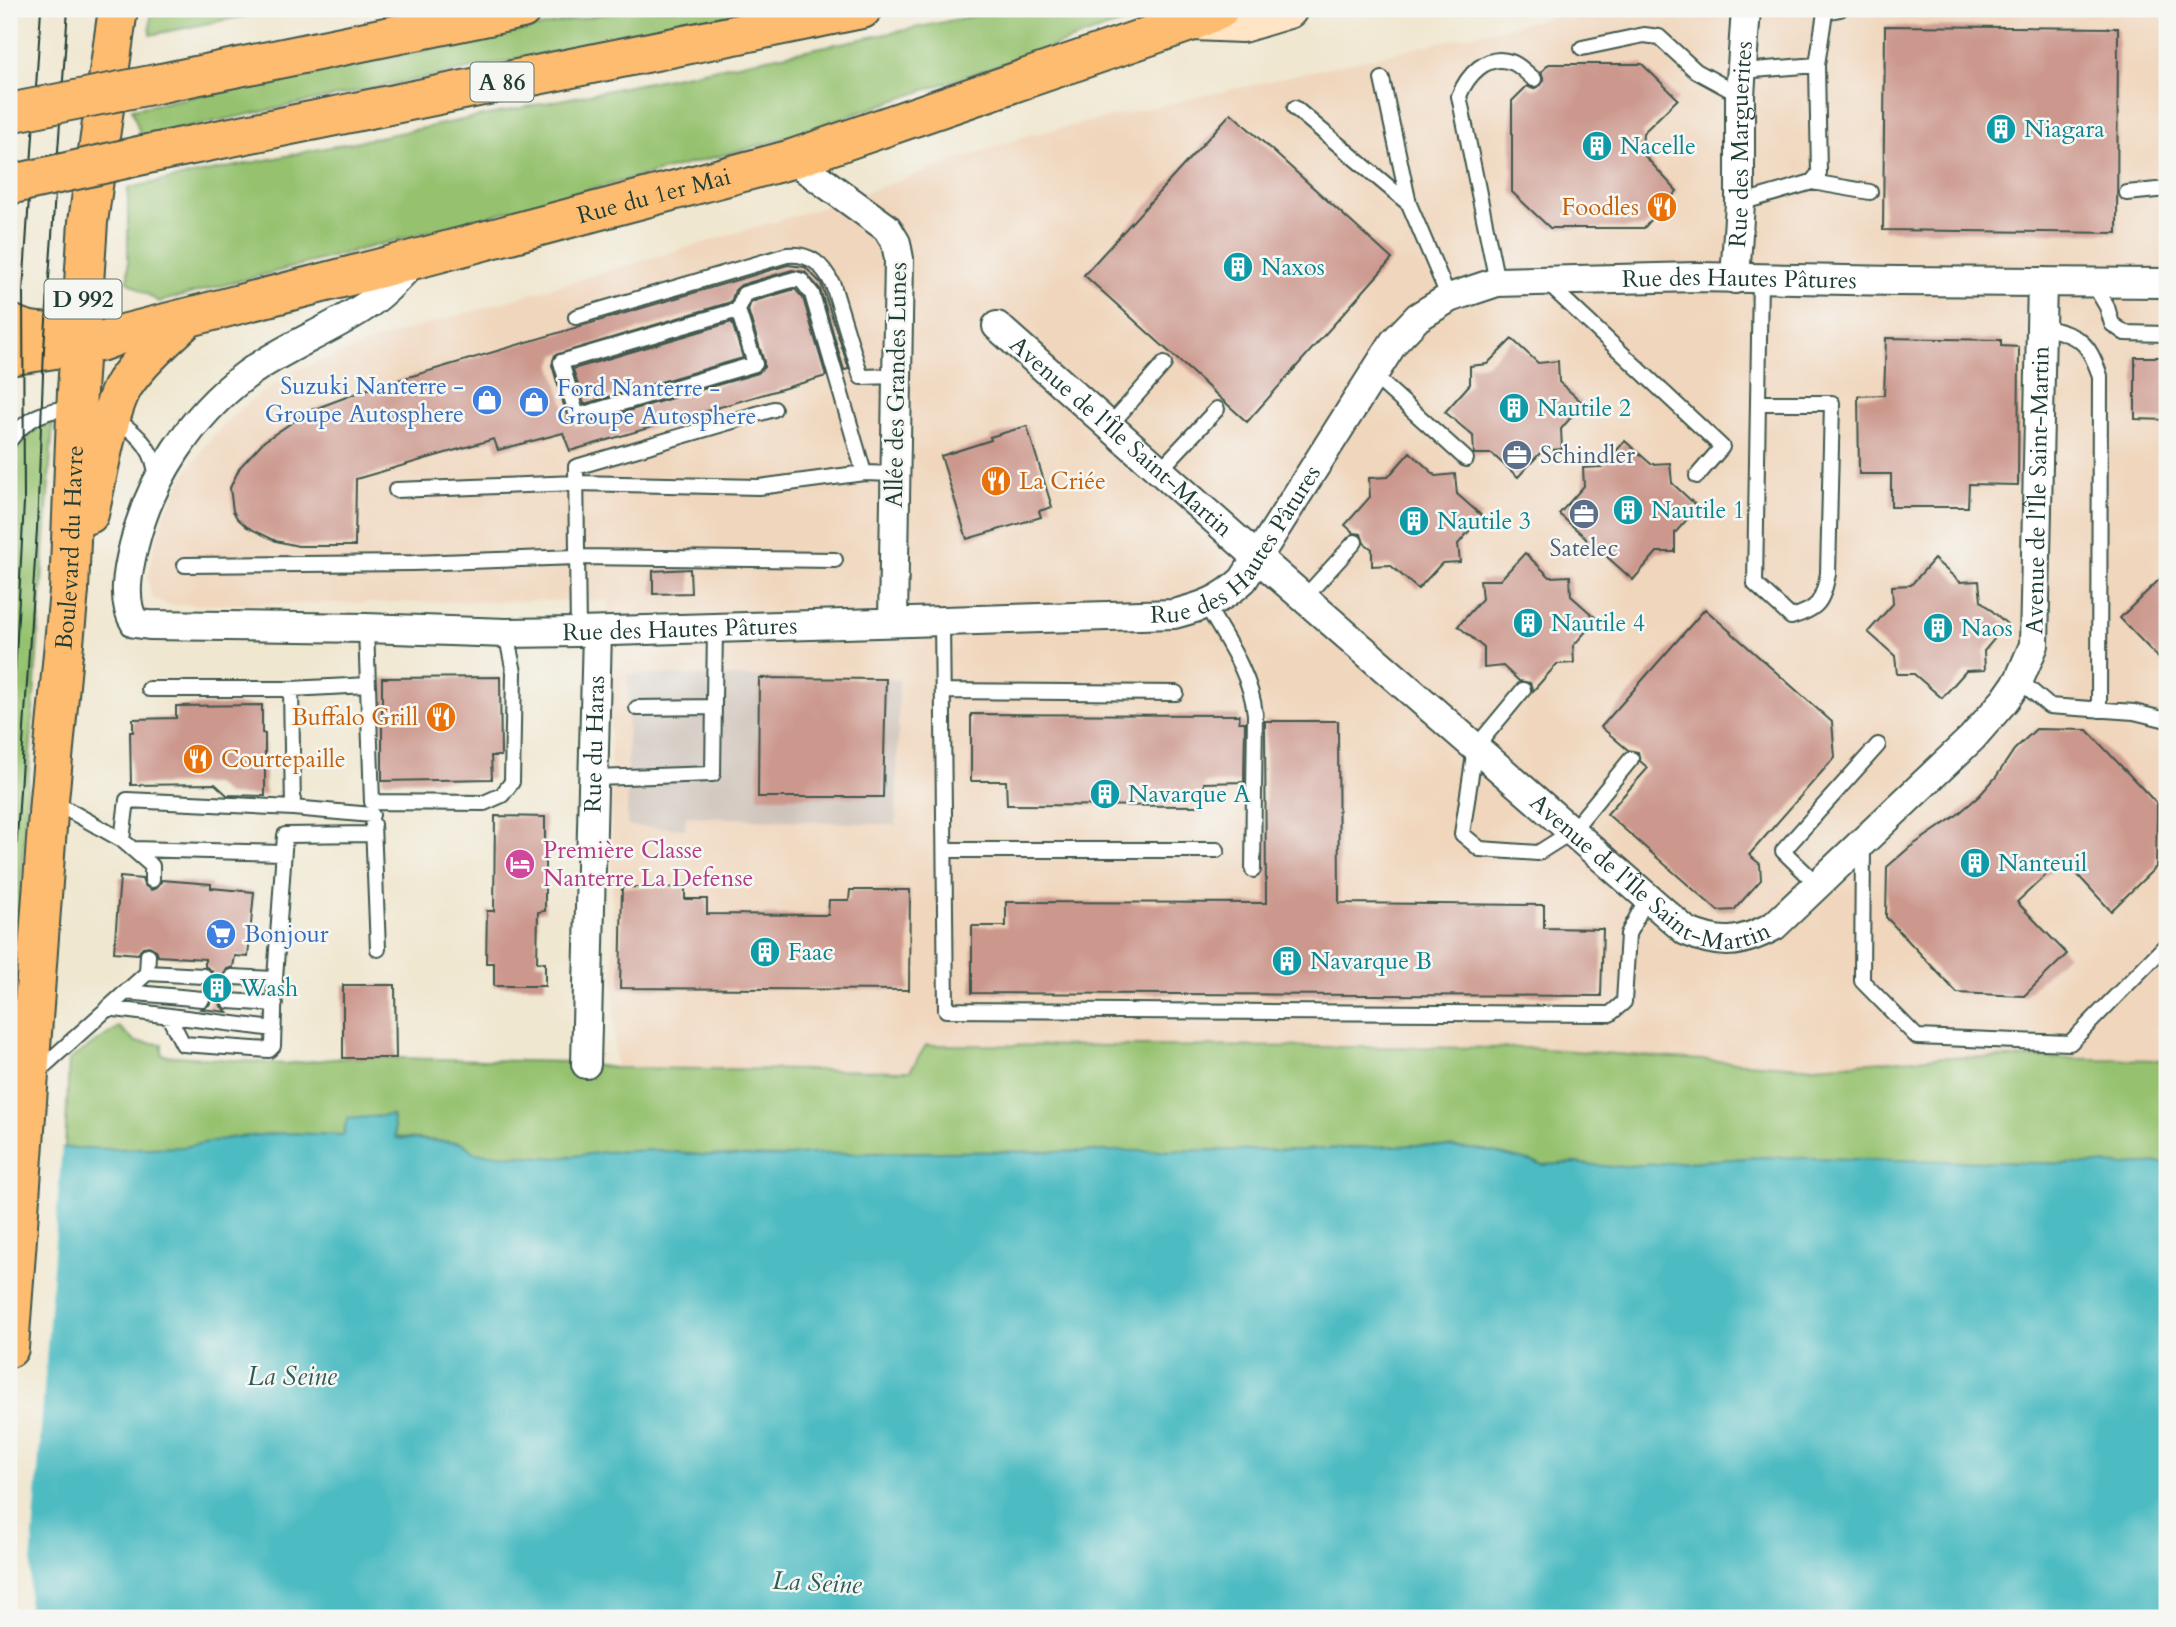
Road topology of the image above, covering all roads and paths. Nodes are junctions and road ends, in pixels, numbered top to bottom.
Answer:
1 (94, 9) edge
2 (118, 9) edge
3 (522, 9) edge
4 (862, 9) edge
5 (1288, 9) edge
6 (1840, 9) edge
7 (1742, 11) edge
8 (1206, 15) edge
9 (1582, 48) dead end
10 (1817, 65) junction
11 (159, 74) junction
12 (1382, 79) dead end
13 (1534, 79) dead end
14 (1741, 83) junction
15 (9, 95) edge
16 (1295, 108) dead end
17 (9, 113) edge
18 (792, 159) junction
19 (1812, 182) junction
20 (9, 185) edge
21 (2167, 189) edge
22 (1870, 192) dead end
23 (2127, 193) dead end
24 (1740, 203) junction
25 (1409, 204) junction
26 (88, 222) junction
27 (416, 259) junction
28 (1748, 279) junction
29 (1543, 280) junction
30 (1497, 282) junction
31 (2042, 282) junction
32 (2093, 283) junction
33 (2167, 283) edge
34 (1449, 298) junction
35 (738, 310) junction
36 (576, 317) dead end
37 (187, 319) junction
38 (9, 323) edge
39 (997, 326) dead end
40 (2041, 326) junction
41 (2167, 334) edge
42 (87, 339) junction
43 (9, 356) edge
44 (1164, 364) dead end
45 (897, 376) junction
46 (1373, 376) junction
47 (1760, 403) junction
48 (774, 409) dead end
49 (1217, 409) dead end
50 (95, 413) junction
51 (1110, 425) junction
52 (9, 441) edge
53 (1466, 459) dead end
54 (1160, 470) junction
55 (864, 473) junction
56 (895, 474) junction
57 (1697, 476) dead end
58 (156, 483) junction
59 (576, 483) junction
60 (396, 490) dead end
61 (1355, 542) dead end
62 (576, 557) junction
63 (1258, 558) junction
64 (835, 559) dead end
65 (185, 565) dead end
66 (1304, 598) junction
67 (1206, 606) junction
68 (942, 620) junction
69 (893, 621) junction
70 (366, 628) junction
71 (715, 628) junction
72 (587, 632) junction
73 (506, 633) junction
74 (2019, 680) junction
75 (368, 685) junction
76 (149, 689) dead end
77 (291, 689) junction
78 (1523, 690) dead end
79 (943, 691) junction
80 (1176, 693) dead end
81 (715, 707) junction
82 (637, 708) dead end
83 (2099, 710) junction
84 (2167, 720) edge
85 (1878, 745) dead end
86 (1475, 748) junction
87 (1631, 760) dead end
88 (595, 778) junction
89 (49, 800) junction
90 (293, 808) junction
91 (372, 808) junction
92 (1571, 832) junction
93 (373, 834) junction
94 (1863, 841) junction
95 (128, 845) junction
96 (945, 850) junction
97 (1217, 850) dead end
98 (283, 853) junction
99 (1253, 870) dead end
100 (152, 880) dead end
101 (1817, 884) junction
102 (1647, 898) junction
103 (2167, 944) edge
104 (378, 949) dead end
105 (148, 955) dead end
106 (146, 973) junction
107 (204, 976) dead end
108 (232, 977) dead end
109 (275, 979) junction
110 (126, 992) junction
111 (202, 999) dead end
112 (229, 1001) dead end
113 (275, 1004) junction
114 (107, 1008) junction
115 (169, 1017) junction
116 (274, 1029) junction
117 (586, 1065) dead end
118 (29, 1083) junction
119 (9, 1348) edge

1 - 26 main road
2 - 26 main road, D 992
3 - 11 main road
4 - 20 main road, A 86, bridge
5 - 8 main road, Rue du 1er Mai
6 - 10 lane
7 - 14 street, Rue des Marguerites
8 - 18 main road, Rue du 1er Mai
9 - 14 lane
10 - 14 lane
10 - 19 lane
11 - 15 main road
11 - 17 main road, bridge
12 - 25 lane
13 - 30 lane
14 - 24 street, Rue des Marguerites
16 - 25 lane
18 - 27 main road, Rue du 1er Mai
18 - 45 street, Allée des Grandes Lunes
19 - 22 lane
19 - 24 lane
21 - 23 lane
24 - 28 street, Rue des Marguerites
25 - 34 lane
26 - 42 main road, D 992
27 - 37 main road, Rue du 1er Mai
27 - 58 street
28 - 29 street, Rue des Hautes Pâtures
28 - 31 street, Rue des Hautes Pâtures
28 - 47 lane
29 - 30 street, Rue des Hautes Pâtures
29 - 57 lane
30 - 34 street, Rue des Hautes Pâtures
31 - 32 street, Rue des Hautes Pâtures
31 - 40 street, Avenue de l'Île Saint-Martin
32 - 33 street, Rue des Hautes Pâtures
32 - 41 lane
34 - 46 street, Rue des Hautes Pâtures
35 - 35 lane
35 - 55 lane
36 - 45 lane
37 - 42 main road, Rue du 1er Mai
37 - 50 main road
38 - 42 main road
39 - 51 street, Avenue de l'Île Saint-Martin
40 - 74 street, Avenue de l'Île Saint-Martin
40 - 83 lane
42 - 43 main road, Rue du 1er Mai
42 - 50 main road, D 992
44 - 51 lane
45 - 56 street, Allée des Grandes Lunes
46 - 53 lane
46 - 63 street, Rue des Hautes Pâtures
47 - 47 lane
48 - 59 lane
49 - 54 lane
50 - 52 lane
50 - 58 lane
50 - 89 main road, Boulevard du Havre
51 - 54 street, Avenue de l'Île Saint-Martin
54 - 63 street, Avenue de l'Île Saint-Martin
55 - 56 lane
55 - 59 lane
56 - 69 street, Allée des Grandes Lunes
58 - 70 street, Rue des Hautes Pâtures
59 - 60 lane
59 - 62 lane
61 - 66 lane
62 - 64 lane
62 - 65 lane
62 - 72 lane
63 - 66 street, Avenue de l'Île Saint-Martin
63 - 67 street, Rue des Hautes Pâtures
66 - 86 street, Avenue de l'Île Saint-Martin
67 - 68 street, Rue des Hautes Pâtures
67 - 99 lane
68 - 69 street, Rue des Hautes Pâtures
68 - 79 lane
69 - 71 street, Rue des Hautes Pâtures
70 - 73 street, Rue des Hautes Pâtures
70 - 75 lane
71 - 72 street, Rue des Hautes Pâtures
71 - 81 lane
72 - 73 street, Rue des Hautes Pâtures
72 - 88 street, Rue du Haras
73 - 91 lane
74 - 83 lane
74 - 94 street, Avenue de l'Île Saint-Martin
75 - 77 lane
75 - 91 lane
76 - 77 lane
77 - 90 lane
78 - 86 lane
79 - 80 lane
79 - 96 lane
81 - 82 lane
81 - 88 lane
83 - 84 lane
85 - 101 lane
86 - 92 street, Avenue de l'Île Saint-Martin
86 - 92 lane
87 - 92 lane
88 - 117 street, Rue du Haras
89 - 95 lane
89 - 118 main road, Boulevard du Havre
90 - 91 lane
90 - 95 lane
91 - 93 lane
92 - 102 street, Avenue de l'Île Saint-Martin
93 - 98 lane
93 - 104 lane
94 - 101 street, Avenue de l'Île Saint-Martin
94 - 103 lane
95 - 98 lane
95 - 100 lane
96 - 97 lane
96 - 102 lane
98 - 109 lane
101 - 102 street, Avenue de l'Île Saint-Martin
105 - 106 lane
106 - 107 lane
106 - 110 lane
108 - 109 lane
109 - 113 lane
110 - 111 lane
110 - 114 lane
112 - 113 lane
113 - 116 lane
114 - 115 lane
114 - 118 lane
115 - 116 lane
115 - 116 lane
118 - 119 main road, Boulevard du Havre

